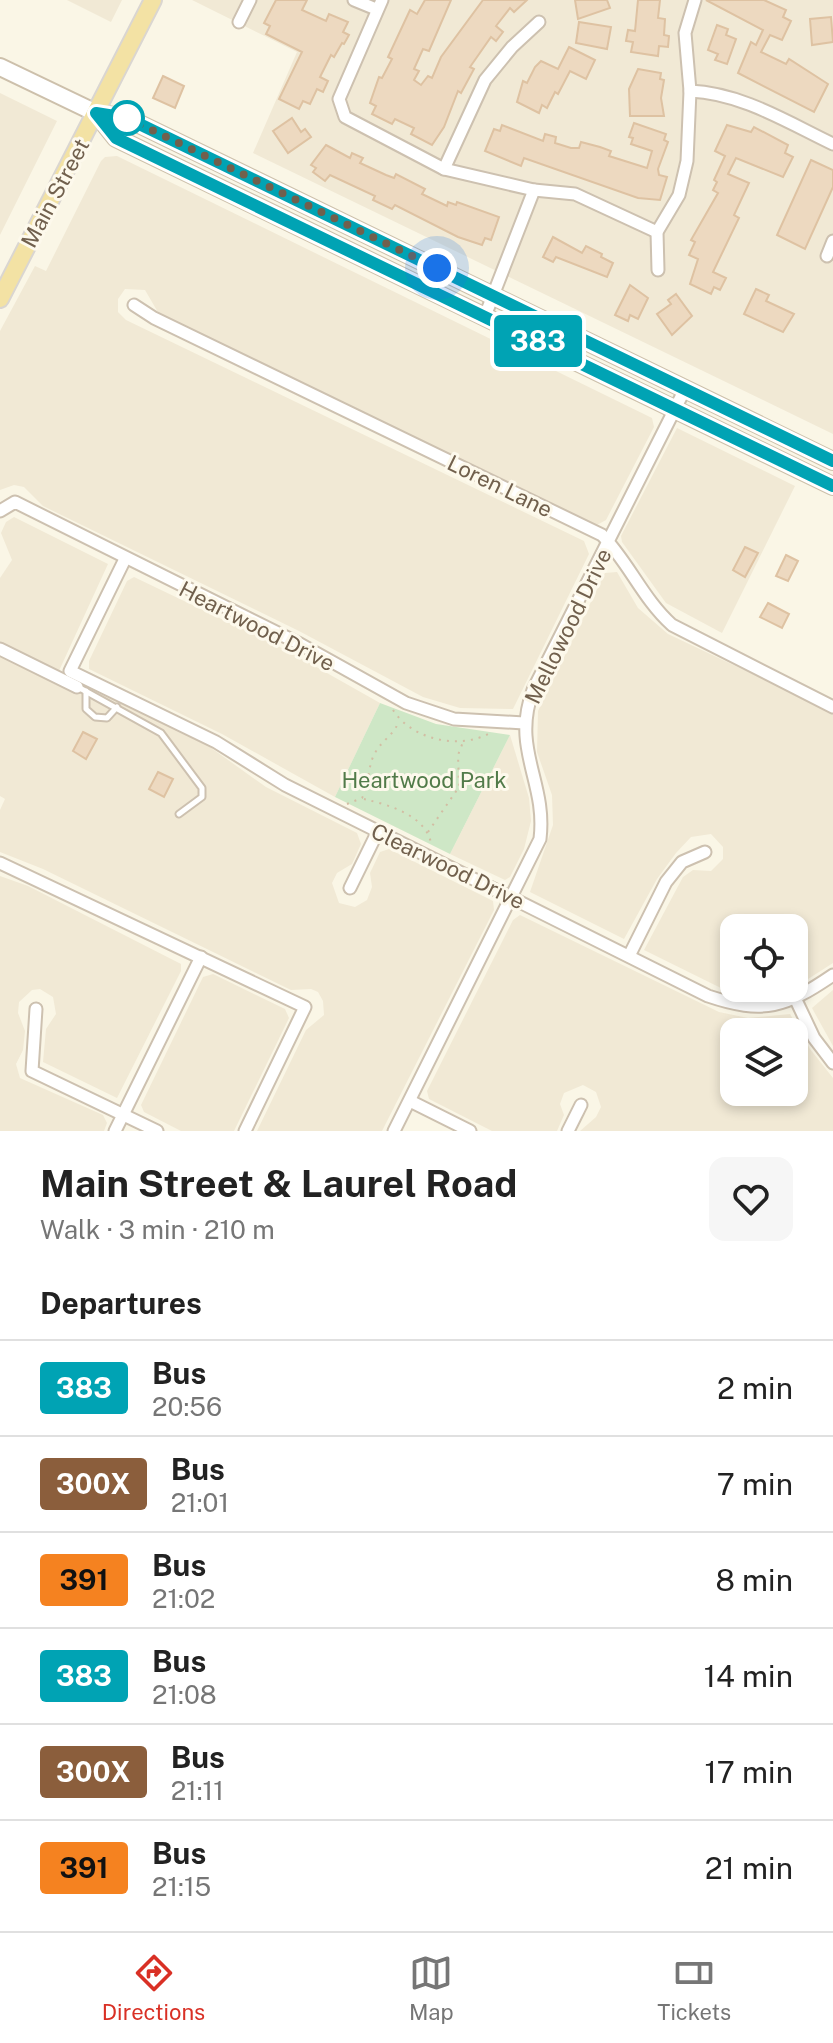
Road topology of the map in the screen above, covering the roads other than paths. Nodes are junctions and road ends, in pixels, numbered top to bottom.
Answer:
1 (153, 0) edge
2 (250, 0) edge
3 (354, 0) edge
4 (695, 0) edge
5 (379, 5) edge
6 (239, 22) dead end
7 (539, 22) dead end
8 (0, 67) edge
9 (690, 91) junction
10 (96, 113) junction
11 (833, 144) edge
12 (444, 169) junction
13 (534, 190) junction
14 (657, 232) junction
15 (833, 241) edge
16 (827, 256) dead end
17 (658, 270) dead end
18 (494, 296) junction
19 (0, 299) edge
20 (134, 305) dead end
21 (485, 316) junction
22 (685, 389) junction
23 (675, 409) junction
24 (833, 461) edge
25 (833, 486) edge
26 (0, 511) edge
27 (609, 542) junction
28 (125, 559) junction
29 (0, 649) edge
30 (82, 689) junction
31 (117, 707) junction
32 (833, 707) edge
33 (524, 723) junction
34 (179, 814) dead end
35 (378, 831) junction
36 (705, 852) dead end
37 (0, 863) edge
38 (350, 888) dead end
39 (512, 898) junction
40 (629, 956) junction
41 (201, 957) junction
42 (833, 975) edge
43 (808, 992) edge
44 (720, 998) edge
45 (728, 1002) edge
46 (783, 1002) edge
47 (797, 1002) edge
48 (36, 1009) dead end
49 (833, 1063) edge
50 (410, 1101) junction
51 (581, 1105) dead end
52 (123, 1115) junction
53 (115, 1131) edge
54 (157, 1131) edge
55 (245, 1131) edge
56 (394, 1131) edge
57 (470, 1131) edge
58 (568, 1131) edge

1 - 10 main road, Main Street
2 - 6 street
3 - 5 street
4 - 9 street
5 - 12 street
7 - 12 street
8 - 10 main road
9 - 11 street
9 - 14 street
10 - 18 main road
10 - 19 main road, Main Street
10 - 21 main road
12 - 13 street
13 - 14 street
13 - 18 street
14 - 17 street
15 - 16 street
18 - 21 street
18 - 22 main road
20 - 27 street, Loren Lane
21 - 23 main road
22 - 23 street, Mellowood Drive
22 - 24 main road
23 - 25 main road
23 - 27 street, Mellowood Drive
26 - 28 street, Heartwood Drive
27 - 32 street, Loren Lane
27 - 33 street, Mellowood Drive
28 - 33 street, Heartwood Drive
28 - 35 street, Clearwood Drive
29 - 30 street
30 - 31 lane
30 - 31 lane
31 - 34 lane
33 - 39 street, Mellowood Drive
35 - 38 street
35 - 39 street, Clearwood Drive
36 - 40 street
37 - 41 street
39 - 40 street, Clearwood Drive
39 - 50 street, Mellowood Drive
40 - 44 street, Clearwood Drive
41 - 52 street
41 - 55 street
42 - 43 street, Clearwood Drive
45 - 46 street, Clearwood Drive
47 - 49 street
48 - 52 street
50 - 56 street, Mellowood Drive
50 - 57 street
51 - 58 street
52 - 53 street
52 - 54 street

